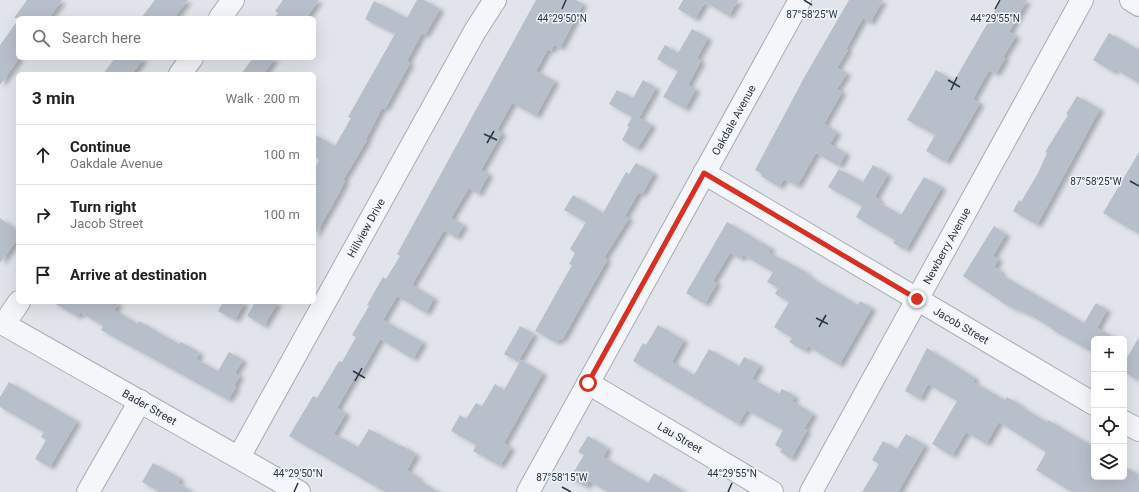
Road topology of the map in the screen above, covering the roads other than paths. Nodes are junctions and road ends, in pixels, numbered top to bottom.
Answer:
1 (233, 0) edge
2 (495, 0) edge
3 (800, 0) edge
4 (1082, 0) edge
5 (1131, 0) edge
6 (1139, 5) edge
7 (221, 16) edge
8 (190, 60) edge
9 (182, 72) edge
10 (704, 173) junction
11 (917, 299) junction
12 (17, 304) edge
13 (2, 323) edge
14 (588, 383) junction
15 (140, 401) junction
16 (1091, 402) edge
17 (1127, 424) edge
18 (1139, 430) edge
19 (239, 457) junction
20 (88, 492) edge
21 (299, 492) edge
22 (528, 492) edge
23 (772, 492) edge
24 (811, 492) edge

1 - 7 street
2 - 19 street, Hillview Drive
3 - 10 street, Oakdale Avenue
4 - 11 street, Newberry Avenue
5 - 6 street
8 - 9 street
10 - 11 street, Jacob Street
10 - 14 street, Oakdale Avenue
11 - 16 street, Jacob Street
11 - 24 street, Newberry Avenue
12 - 13 street
13 - 15 street, Bader Street
14 - 22 street, Oakdale Avenue
14 - 23 street, Lau Street
15 - 19 street, Bader Street
15 - 20 street
17 - 18 street
19 - 21 street, Bader Street

